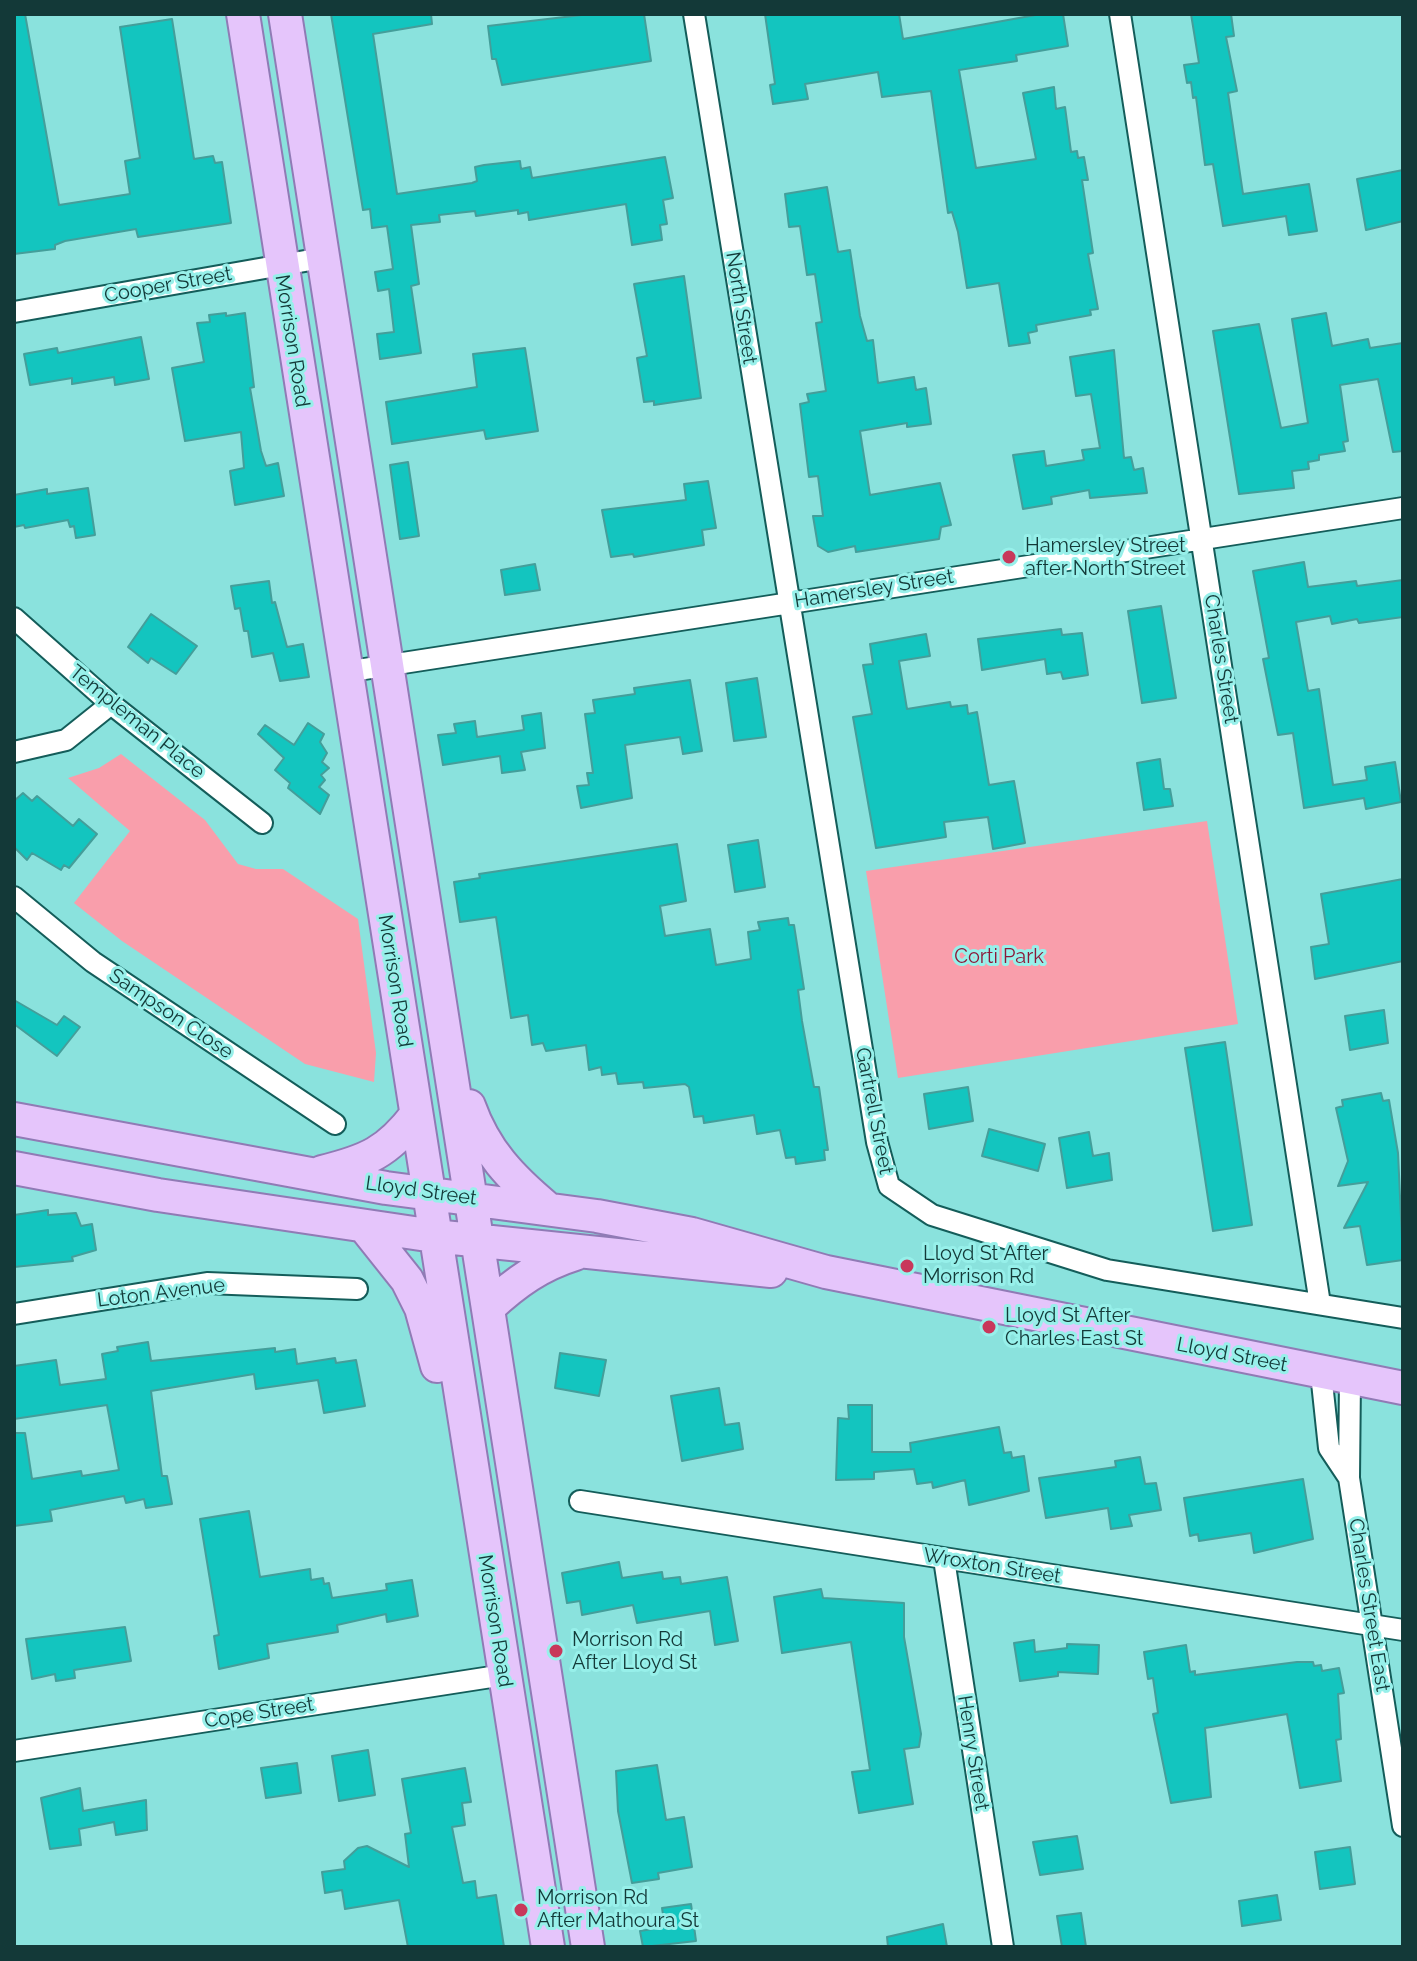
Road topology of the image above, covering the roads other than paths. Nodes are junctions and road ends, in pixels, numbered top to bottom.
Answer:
1 (243, 14) edge
2 (285, 14) edge
3 (694, 14) edge
4 (1120, 14) edge
5 (322, 258) junction
6 (280, 266) junction
7 (14, 312) edge
8 (1403, 508) edge
9 (1203, 539) junction
10 (789, 602) junction
11 (14, 618) edge
12 (386, 665) junction
13 (345, 672) junction
14 (111, 704) junction
15 (14, 752) edge
16 (262, 823) dead end
17 (14, 897) edge
18 (451, 1066) junction
19 (416, 1115) junction
20 (14, 1119) edge
21 (335, 1124) dead end
22 (14, 1168) edge
23 (315, 1174) junction
24 (429, 1195) junction
25 (472, 1199) junction
26 (547, 1208) junction
27 (364, 1226) junction
28 (434, 1236) junction
29 (478, 1240) junction
30 (581, 1251) junction
31 (826, 1272) junction
32 (357, 1289) dead end
33 (1320, 1304) junction
34 (489, 1307) junction
35 (14, 1314) edge
36 (1403, 1318) edge
37 (1336, 1376) junction
38 (1403, 1388) edge
39 (465, 1431) junction
40 (1349, 1478) junction
41 (580, 1501) dead end
42 (944, 1559) junction
43 (1372, 1625) junction
44 (1403, 1630) edge
45 (504, 1675) junction
46 (14, 1751) edge
47 (1403, 1826) edge
48 (548, 1947) edge
49 (588, 1947) edge
50 (1003, 1947) edge

1 - 6 main road, Morrison Road
2 - 5 main road, Morrison Road
3 - 10 street, North Street
4 - 9 street, Charles Street
5 - 6 street, Cooper Street
5 - 12 main road, Morrison Road
6 - 7 street, Cooper Street
6 - 13 main road, Morrison Road
8 - 9 street, Hamersley Street
9 - 10 street, Hamersley Street
9 - 33 street, Charles Street
10 - 12 street, Hamersley Street
10 - 33 street, Gartrell Street
11 - 14 street, Templeman Place
12 - 13 street, Hamersley Street
12 - 18 main road, Morrison Road
13 - 19 main road, Morrison Road
14 - 15 street
14 - 16 street, Templeman Place
17 - 21 street, Sampson Close
18 - 25 main road, Morrison Road
18 - 26 main road
19 - 23 main road
19 - 24 main road, Morrison Road
20 - 23 main road, Lloyd Street
22 - 27 main road, Lloyd Street
23 - 24 main road, Lloyd Street
24 - 25 main road, Lloyd Street
24 - 28 main road, Morrison Road
25 - 26 main road, Lloyd Street
25 - 29 main road, Morrison Road
26 - 31 main road, Lloyd Street
27 - 28 main road, Lloyd Street
27 - 39 main road
28 - 29 main road, Lloyd Street
28 - 39 main road, Morrison Road
29 - 30 main road, Lloyd Street
29 - 34 main road, Morrison Road
30 - 31 main road, Lloyd Street
30 - 34 main road
31 - 37 main road, Lloyd Street
32 - 35 street, Loton Avenue
33 - 36 street, Gartrell Street
34 - 49 main road, Morrison Road
37 - 38 main road, Lloyd Street
37 - 40 street, Charles Street East
37 - 40 street, Charles Street East
39 - 45 main road, Morrison Road
40 - 43 street, Charles Street East
41 - 42 street, Wroxton Street
42 - 43 street, Wroxton Street
42 - 50 street, Henry Street
43 - 44 street, Wroxton Street
43 - 47 street, Charles Street East
45 - 46 street, Cope Street
45 - 48 main road, Morrison Road

